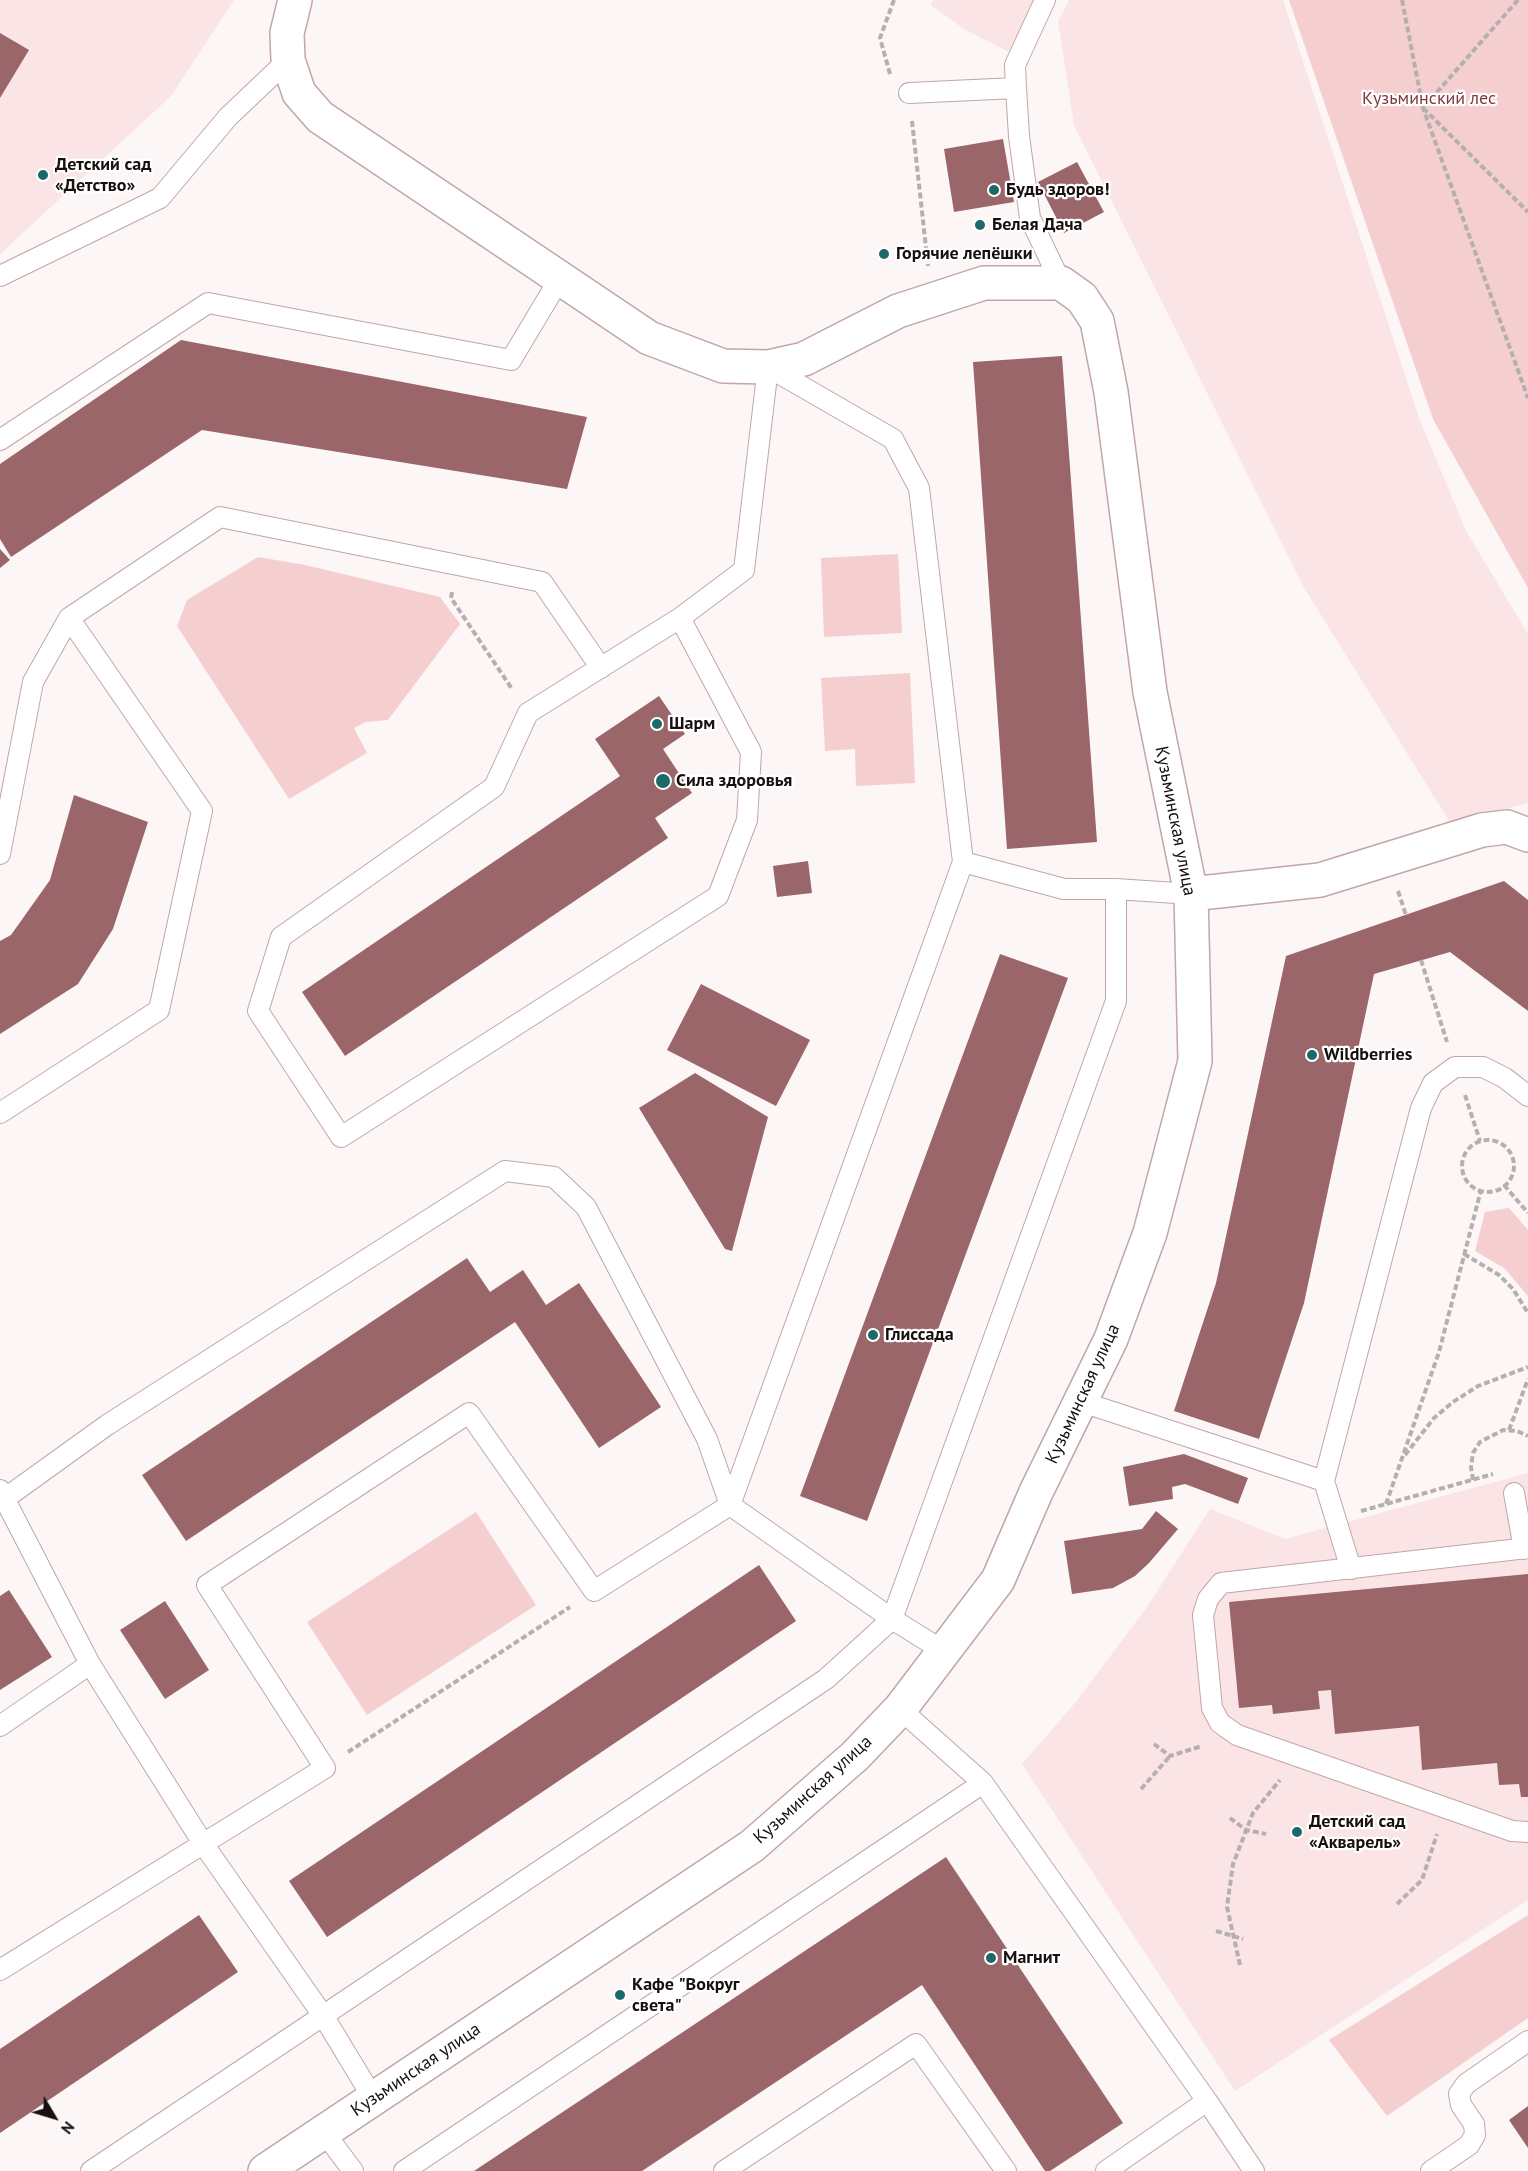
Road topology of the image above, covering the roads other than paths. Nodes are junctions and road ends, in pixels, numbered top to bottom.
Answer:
1 (295, 0) edge
2 (1044, 0) edge
3 (288, 60) junction
4 (1016, 88) junction
5 (909, 93) road end
6 (0, 276) edge
7 (560, 278) junction
8 (1061, 283) junction
9 (768, 367) junction
10 (0, 440) edge
11 (69, 618) junction
12 (680, 618) junction
13 (601, 668) junction
14 (1528, 835) edge
15 (0, 854) edge
16 (963, 862) junction
17 (1116, 889) junction
18 (1191, 894) junction
19 (1528, 1096) edge
20 (0, 1113) edge
21 (1082, 1402) junction
22 (1324, 1481) junction
23 (1514, 1493) dead end
24 (1, 1497) edge
25 (729, 1505) junction
26 (1526, 1549) edge
27 (1351, 1569) junction
28 (892, 1619) junction
29 (945, 1652) junction
30 (90, 1664) junction
31 (900, 1709) junction
32 (0, 1726) edge
33 (983, 1784) junction
34 (1528, 1832) edge
35 (204, 1845) junction
36 (0, 1970) edge
37 (324, 2017) junction
38 (1528, 2041) edge
39 (373, 2098) junction
40 (1207, 2101) junction
41 (324, 2132) junction
42 (91, 2171) edge
43 (265, 2171) edge
44 (353, 2171) edge
45 (404, 2171) edge
46 (723, 2171) edge
47 (1006, 2171) edge
48 (1106, 2171) edge
49 (1254, 2171) edge
50 (1431, 2171) edge

1 - 3 street
2 - 4 lane
3 - 6 lane
3 - 7 street
4 - 5 lane
4 - 8 lane
7 - 9 street
7 - 10 lane
8 - 9 street
8 - 18 street, Кузьминская улица
9 - 12 lane
9 - 16 lane
11 - 13 lane
11 - 15 lane
11 - 20 lane
12 - 13 lane
12 - 13 lane
14 - 18 street
16 - 17 lane
16 - 25 lane
17 - 18 lane
17 - 28 lane
18 - 21 street, Кузьминская улица
19 - 22 lane
21 - 22 lane
21 - 29 street, Кузьминская улица
22 - 27 lane
23 - 26 lane
24 - 25 lane
24 - 30 lane
25 - 28 lane
25 - 35 lane
26 - 27 lane
27 - 34 lane
28 - 29 lane
28 - 37 lane
29 - 31 street, Кузьминская улица
30 - 32 lane
30 - 35 lane
31 - 33 lane
31 - 39 street, Кузьминская улица
33 - 40 lane
33 - 45 lane
35 - 36 lane
35 - 37 lane
37 - 39 lane
37 - 42 lane
38 - 50 lane
39 - 41 street, Кузьминская улица
40 - 48 lane
40 - 49 lane
41 - 43 street, Кузьминская улица
41 - 44 lane
46 - 47 lane

